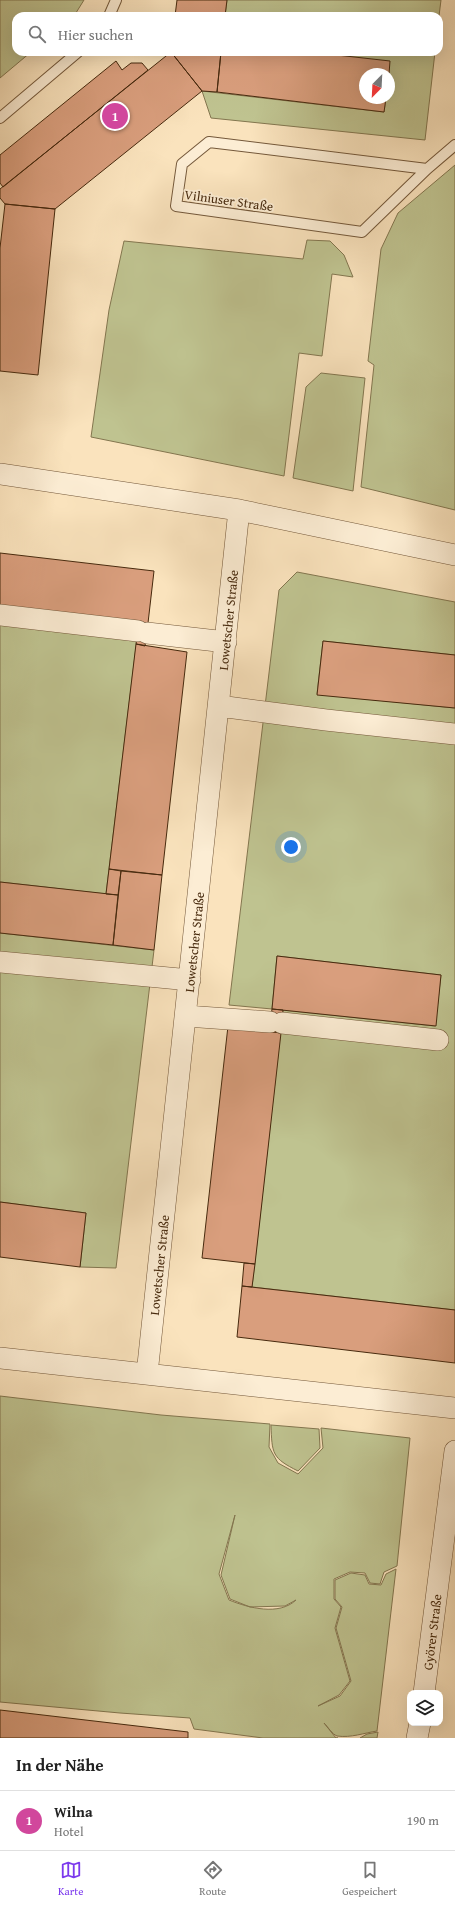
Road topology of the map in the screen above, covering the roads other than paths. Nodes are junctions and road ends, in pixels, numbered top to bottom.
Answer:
1 (116, 0) edge
2 (111, 12) edge
3 (73, 56) edge
4 (0, 118) edge
5 (455, 145) edge
6 (427, 168) junction
7 (0, 474) edge
8 (240, 510) junction
9 (455, 555) edge
10 (0, 615) edge
11 (226, 642) junction
12 (219, 706) junction
13 (455, 734) edge
14 (0, 962) edge
15 (190, 980) junction
16 (186, 1016) junction
17 (438, 1040) dead end
18 (0, 1358) edge
19 (147, 1374) junction
20 (455, 1408) edge
21 (455, 1451) edge
22 (424, 1690) edge
23 (419, 1726) edge
24 (417, 1738) edge

1 - 2 lane
3 - 4 lane
5 - 6 lane, Vilniuser Straße
6 - 6 lane, Vilniuser Straße
7 - 8 street
8 - 9 street
8 - 11 street, Lowetscher Straße
10 - 11 street
11 - 12 street, Lowetscher Straße
12 - 13 street
12 - 15 street, Lowetscher Straße
14 - 15 street
15 - 16 street, Lowetscher Straße
16 - 17 street
16 - 19 street, Lowetscher Straße
18 - 19 street
19 - 20 street
21 - 22 street, Györer Straße
23 - 24 street

